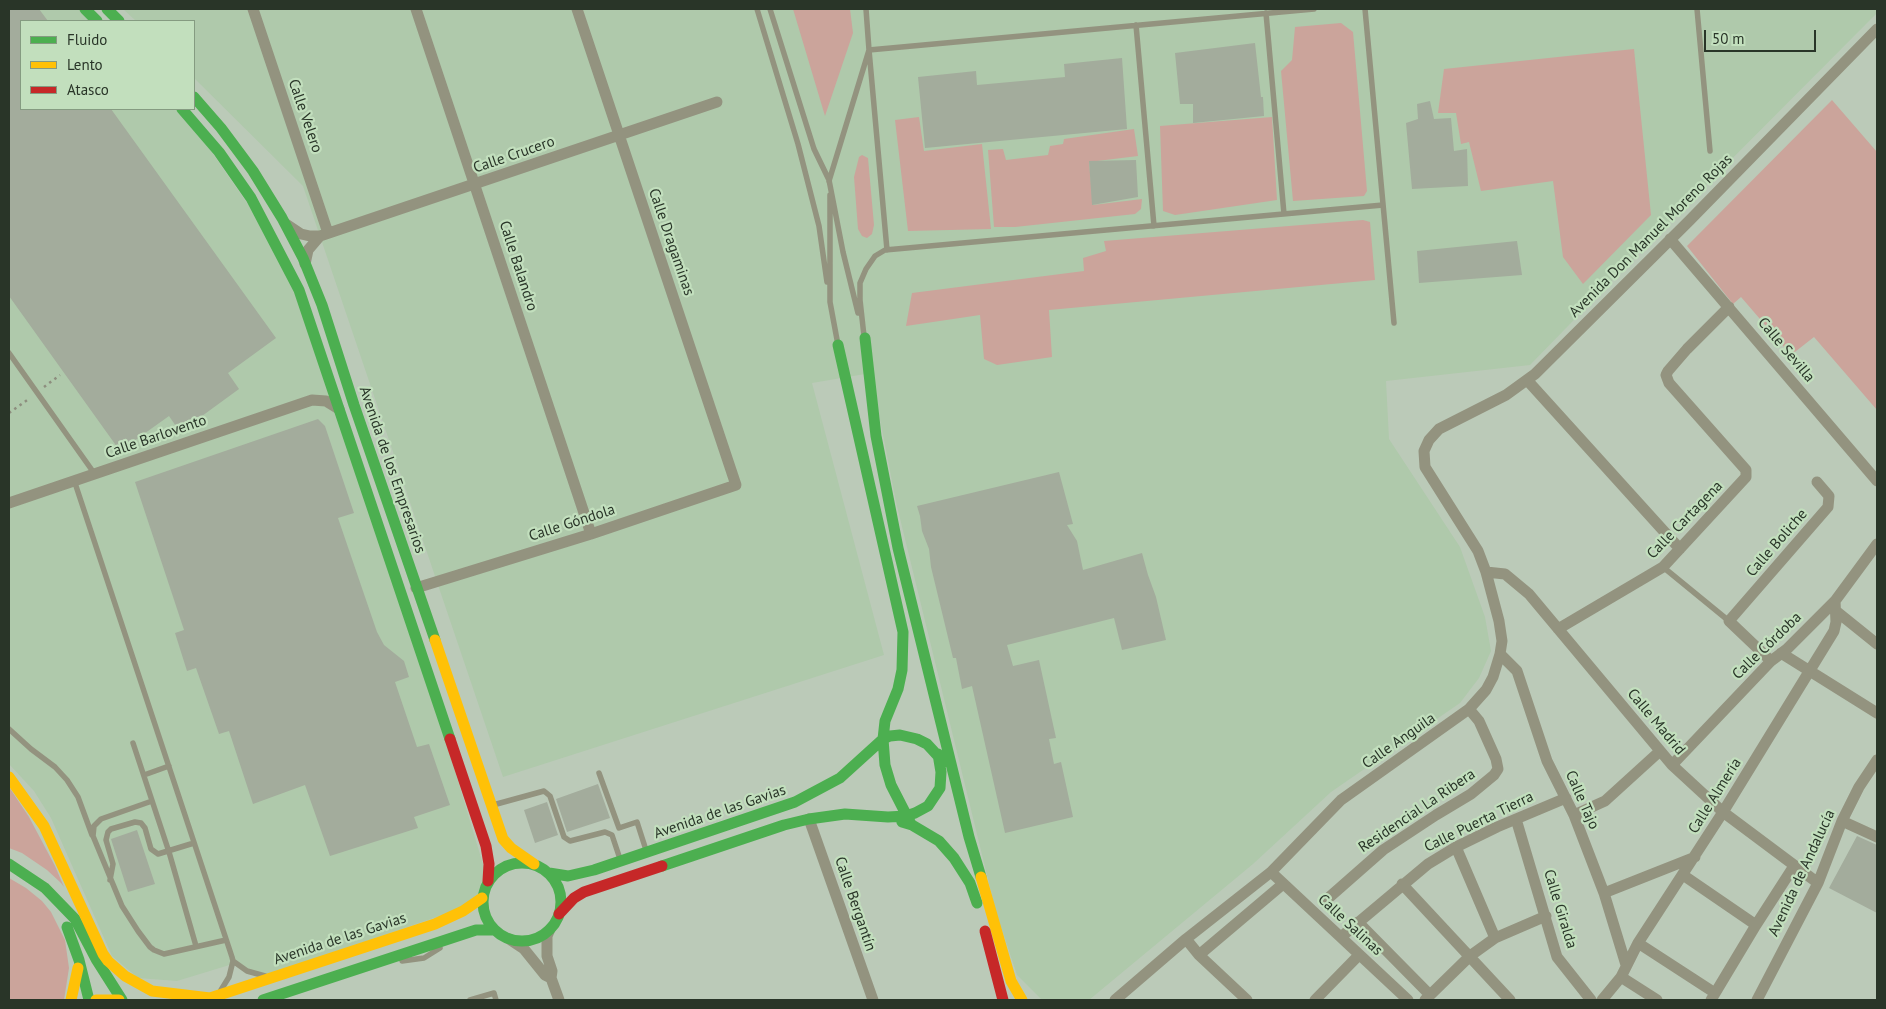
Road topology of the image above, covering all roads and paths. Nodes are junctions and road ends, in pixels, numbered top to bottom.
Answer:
1 (85, 9) edge
2 (107, 9) edge
3 (253, 9) edge
4 (416, 9) edge
5 (577, 9) edge
6 (757, 9) edge
7 (770, 9) edge
8 (866, 9) edge
9 (1314, 9) edge
10 (1365, 9) edge
11 (1697, 9) edge
12 (1266, 13) junction
13 (96, 20) edge
14 (118, 20) edge
15 (1136, 25) junction
16 (1877, 29) edge
17 (869, 50) junction
18 (195, 98) edge
19 (717, 102) dead end
20 (183, 110) edge
21 (620, 135) junction
22 (1710, 152) dead end
23 (829, 180) junction
24 (474, 184) junction
25 (1383, 205) junction
26 (1284, 214) junction
27 (284, 222) junction
28 (1154, 226) junction
29 (324, 234) junction
30 (1670, 239) junction
31 (886, 250) junction
32 (305, 265) junction
33 (830, 302) junction
34 (1729, 307) junction
35 (1394, 323) dead end
36 (865, 338) junction
37 (838, 345) joint
38 (9, 353) edge
39 (329, 376) junction
40 (1527, 380) junction
41 (312, 400) junction
42 (340, 411) junction
43 (1429, 440) joint
44 (94, 474) junction
45 (74, 480) junction
46 (1877, 481) edge
47 (1817, 482) dead end
48 (736, 485) joint
49 (9, 502) edge
50 (591, 534) junction
51 (1877, 544) edge
52 (1680, 549) junction
53 (1663, 567) junction
54 (1486, 572) junction
55 (416, 588) junction
56 (1836, 606) junction
57 (1729, 621) junction
58 (1558, 629) junction
59 (921, 644) junction
60 (1877, 644) edge
61 (1781, 653) junction
62 (1500, 654) junction
63 (1770, 660) junction
64 (1808, 671) junction
65 (1469, 709) junction
66 (1877, 712) edge
67 (9, 729) edge
68 (883, 739) junction
69 (133, 743) dead end
70 (1660, 751) junction
71 (939, 757) junction
72 (1877, 760) edge
73 (1672, 765) junction
74 (169, 766) junction
75 (599, 773) dead end
76 (144, 775) junction
77 (9, 777) edge
78 (1566, 798) junction
79 (152, 801) junction
80 (491, 806) junction
81 (1723, 812) junction
82 (1574, 815) junction
83 (809, 818) junction
84 (1516, 819) junction
85 (909, 820) junction
86 (1842, 821) junction
87 (618, 828) junction
88 (612, 835) junction
89 (93, 836) junction
90 (1877, 837) edge
91 (194, 843) junction
92 (1456, 847) junction
93 (169, 852) junction
94 (647, 852) junction
95 (1695, 857) junction
96 (621, 861) junction
97 (9, 864) edge
98 (534, 864) junction
99 (1794, 866) junction
100 (14, 869) edge
101 (1270, 872) junction
102 (549, 873) junction
103 (979, 873) junction
104 (1683, 874) junction
105 (110, 880) junction
106 (488, 881) junction
107 (1818, 882) junction
108 (1283, 884) junction
109 (1402, 884) junction
110 (1604, 893) junction
111 (482, 898) junction
112 (1325, 901) dead end
113 (57, 902) junction
114 (559, 914) junction
115 (1546, 916) junction
116 (85, 917) junction
117 (1358, 922) junction
118 (1756, 925) junction
119 (550, 929) junction
120 (494, 930) junction
121 (1341, 937) junction
122 (1495, 938) junction
123 (509, 939) junction
124 (226, 940) junction
125 (1186, 940) junction
126 (1638, 943) junction
127 (89, 944) junction
128 (196, 946) junction
129 (1199, 955) junction
130 (1359, 955) junction
131 (1470, 956) junction
132 (79, 960) junction
133 (108, 961) junction
134 (233, 961) junction
135 (1626, 965) junction
136 (274, 976) junction
137 (1621, 977) junction
138 (551, 978) junction
139 (1119, 996) edge
140 (1713, 997) edge
141 (210, 998) edge
142 (1427, 998) edge
143 (71, 1000) edge
144 (88, 1000) edge
145 (96, 1000) edge
146 (121, 1000) edge
147 (263, 1000) edge
148 (470, 1000) edge
149 (496, 1000) edge
150 (559, 1000) edge
151 (873, 1000) edge
152 (1003, 1000) edge
153 (1022, 1000) edge
154 (1110, 1000) edge
155 (1247, 1000) edge
156 (1315, 1000) edge
157 (1408, 1000) edge
158 (1510, 1000) edge
159 (1591, 1000) edge
160 (1602, 1000) edge
161 (1657, 1000) edge
162 (1757, 1000) edge

1 - 13 main road
2 - 14 main road
3 - 29 street, Calle Velero
4 - 24 street, Calle Balandro
5 - 21 street, Calle Dragaminas
6 - 33 lane
7 - 23 lane
8 - 17 lane
9 - 12 lane
10 - 25 lane
11 - 22 lane
12 - 15 lane
12 - 26 lane
15 - 17 lane
15 - 28 lane
16 - 30 street, Avenida Don Manuel Moreno Rojas
17 - 23 lane
17 - 31 lane
18 - 27 main road, Avenida de los Empresarios
19 - 21 street, Calle Crucero
20 - 39 main road, Avenida de los Empresarios
21 - 24 street, Calle Crucero
21 - 48 street, Calle Dragaminas
23 - 33 lane
23 - 36 lane
24 - 29 street, Calle Crucero
24 - 50 street, Calle Balandro
25 - 26 lane
25 - 35 lane
26 - 28 lane
27 - 29 street
27 - 32 main road, Avenida de los Empresarios
28 - 31 lane
29 - 32 street
30 - 34 street, Calle Sevilla
30 - 40 street, Avenida Don Manuel Moreno Rojas
31 - 36 lane
32 - 55 main road, Avenida de los Empresarios
33 - 37 lane
34 - 46 street, Calle Sevilla
34 - 52 street, Calle Cartagena
36 - 59 main road
37 - 68 main road
38 - 44 lane
39 - 41 street
39 - 42 main road, Avenida de los Empresarios
40 - 43 street, Avenida Don Manuel Moreno Rojas
40 - 52 street
41 - 42 street
41 - 44 street, Calle Barlovento
42 - 106 main road, Avenida de los Empresarios
43 - 54 street, Calle Anguila
44 - 45 street, Calle Barlovento
45 - 49 street, Calle Barlovento
45 - 74 lane
47 - 57 street, Calle Boliche
48 - 50 street, Calle Góndola
50 - 55 street, Calle Góndola
51 - 56 street, Calle Córdoba
52 - 53 street, Calle Cartagena
53 - 57 lane
53 - 58 street, Calle Cartagena
54 - 58 street, Calle Madrid
54 - 62 street, Calle Anguila
55 - 80 main road, Avenida de los Empresarios
56 - 60 street
56 - 61 street, Calle Córdoba
56 - 64 street, Calle Almería
57 - 63 street
58 - 70 street, Calle Madrid
59 - 71 main road
59 - 103 main road
61 - 63 street, Calle Córdoba
61 - 64 street
62 - 65 street, Calle Anguila
62 - 78 street, Calle Tajo
63 - 73 street, Calle Córdoba
64 - 66 street
64 - 81 street, Calle Almería
65 - 101 street, Calle Anguila
65 - 112 street, Residencial La Ribera
67 - 89 lane
68 - 71 main road
68 - 85 main road
68 - 94 main road, Avenida de las Gavias
69 - 76 lane
70 - 73 street, Calle Madrid
70 - 82 street
71 - 85 main road
71 - 103 main road
72 - 86 street, Avenida de Andalucía
73 - 81 street, Calle Madrid
74 - 76 lane
74 - 91 lane
75 - 87 lane
76 - 79 lane
77 - 116 main road
78 - 82 street, Calle Tajo
78 - 84 street, Calle Puerta Tierra
79 - 89 lane
79 - 93 lane
80 - 88 lane
80 - 98 main road, Avenida de los Empresarios
81 - 95 street, Calle Almería
81 - 99 street, Calle Madrid
82 - 110 street, Calle Tajo
83 - 85 main road
83 - 114 main road
83 - 151 street, Calle Bergantín
84 - 92 street, Calle Puerta Tierra
84 - 115 street, Calle Giralda
85 - 152 main road
86 - 90 street
86 - 107 street, Avenida de Andalucía
87 - 88 lane
87 - 94 lane
88 - 96 lane
89 - 105 lane
91 - 93 lane
91 - 124 lane
92 - 109 street, Calle Puerta Tierra
92 - 122 street
93 - 105 lane
93 - 128 lane
94 - 96 main road, Avenida de las Gavias
95 - 104 street, Calle Almería
95 - 110 street
96 - 102 main road, Avenida de las Gavias
97 - 100 main road
98 - 102 main road
98 - 106 main road
99 - 107 street, Calle Madrid
99 - 118 street
100 - 113 main road
101 - 108 street, Calle Salinas
101 - 125 street, Calle Anguila
102 - 114 main road
103 - 153 main road
104 - 118 street
104 - 126 street, Calle Almería
105 - 128 lane
106 - 111 main road
107 - 162 street, Avenida de Andalucía
108 - 121 street, Calle Salinas
108 - 129 street
109 - 117 street, Calle Puerta Tierra
109 - 131 street
110 - 135 street, Calle Tajo
111 - 120 main road
111 - 136 main road, Avenida de las Gavias
113 - 127 main road
113 - 132 main road
114 - 119 main road
115 - 122 street
115 - 159 street, Calle Giralda
116 - 127 main road
116 - 133 main road
117 - 121 street, Calle Puerta Tierra
117 - 142 street
118 - 140 street
119 - 123 main road
119 - 138 street
120 - 123 main road
120 - 147 main road
121 - 130 street, Calle Salinas
122 - 131 street
123 - 138 street
124 - 128 lane
124 - 134 lane
125 - 129 street
125 - 139 street, Calle Anguila
126 - 135 street, Calle Almería
126 - 140 street
127 - 133 main road
127 - 146 main road
129 - 155 street
130 - 156 street
130 - 157 street, Calle Salinas
131 - 142 street
131 - 158 street
132 - 143 main road
132 - 144 main road
133 - 141 main road
134 - 136 lane
134 - 141 lane
135 - 137 street, Calle Almería
136 - 141 main road, Avenida de las Gavias
137 - 160 street, Calle Almería
137 - 161 street
138 - 150 street
139 - 154 street, Calle Anguila
145 - 146 main road
148 - 149 lane

